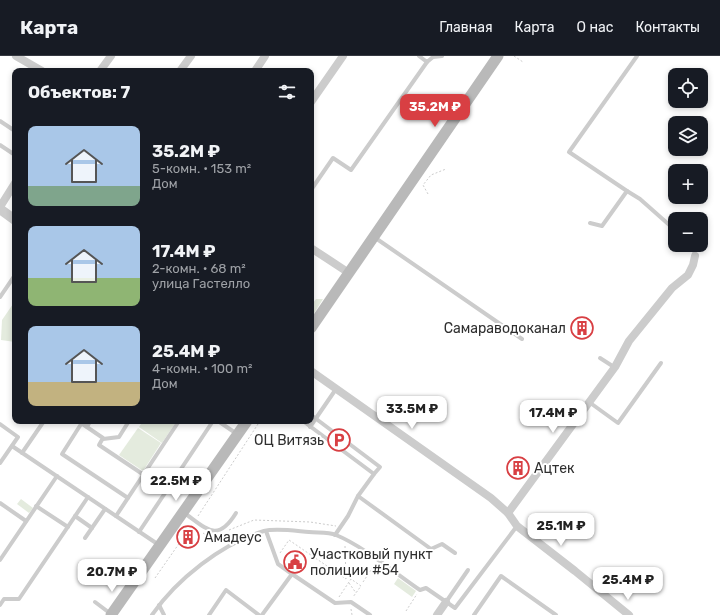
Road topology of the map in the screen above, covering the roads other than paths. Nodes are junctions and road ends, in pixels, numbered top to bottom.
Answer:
1 (16, 56) edge
2 (111, 56) edge
3 (191, 56) edge
4 (265, 56) edge
5 (343, 56) edge
6 (419, 56) edge
7 (442, 56) edge
8 (498, 56) edge
9 (637, 56) edge
10 (427, 62) junction
11 (37, 68) edge
12 (102, 68) edge
13 (182, 68) edge
14 (257, 68) edge
15 (314, 98) edge
16 (0, 121) edge
17 (12, 129) edge
18 (0, 145) edge
19 (12, 153) edge
20 (314, 186) edge
21 (12, 189) edge
22 (627, 191) junction
23 (1, 211) edge
24 (12, 218) edge
25 (590, 223) dead end
26 (668, 224) edge
27 (374, 237) junction
28 (314, 250) edge
29 (694, 252) edge
30 (695, 256) joint
31 (349, 273) junction
32 (12, 279) edge
33 (0, 297) edge
34 (314, 324) edge
35 (522, 339) dead end
36 (600, 358) dead end
37 (661, 363) dead end
38 (615, 368) junction
39 (314, 373) edge
40 (336, 389) junction
41 (589, 402) junction
42 (316, 419) junction
43 (314, 422) edge
44 (0, 424) edge
45 (42, 424) edge
46 (81, 424) edge
47 (84, 424) edge
48 (88, 424) edge
49 (127, 424) edge
50 (177, 424) edge
51 (211, 424) edge
52 (306, 424) edge
53 (312, 424) edge
54 (241, 426) edge
55 (86, 427) junction
56 (310, 427) junction
57 (103, 439) junction
58 (12, 446) junction
59 (22, 453) junction
60 (0, 463) edge
61 (374, 474) junction
62 (144, 475) junction
63 (57, 476) junction
64 (358, 496) junction
65 (88, 497) junction
66 (128, 498) junction
67 (0, 503) edge
68 (36, 506) junction
69 (105, 509) junction
70 (183, 512) junction
71 (236, 513) dead end
72 (508, 513) junction
73 (75, 516) junction
74 (116, 516) junction
75 (26, 521) junction
76 (517, 526) junction
77 (68, 528) junction
78 (92, 528) junction
79 (266, 531) junction
80 (139, 532) junction
81 (335, 535) junction
82 (85, 538) dead end
83 (159, 546) junction
84 (455, 553) dead end
85 (0, 560) edge
86 (468, 570) dead end
87 (292, 574) junction
88 (95, 602) dead end
89 (446, 602) junction
90 (0, 605) edge
91 (159, 605) junction
92 (475, 613) edge
93 (111, 615) edge
94 (152, 615) edge
95 (164, 615) edge
96 (209, 615) edge
97 (261, 615) edge
98 (370, 615) edge
99 (437, 615) edge
100 (480, 615) edge
101 (556, 615) edge
102 (629, 615) edge

1 - 11 street
2 - 12 street
3 - 13 street
4 - 14 street
5 - 15 street
6 - 10 lane
7 - 10 lane
8 - 27 main road
9 - 22 lane
10 - 20 lane
16 - 17 lane
18 - 19 lane
21 - 23 street
22 - 25 lane
22 - 26 lane
23 - 24 street
27 - 31 main road
27 - 35 lane
28 - 31 street
29 - 30 lane
30 - 38 street
31 - 34 main road
32 - 33 lane
36 - 38 lane
37 - 41 lane
38 - 41 street
39 - 40 street
40 - 42 lane
40 - 72 street
41 - 72 street
42 - 43 lane
42 - 61 lane
44 - 58 lane
45 - 59 lane
46 - 66 lane
47 - 55 lane
48 - 55 lane
49 - 57 lane
50 - 62 lane
51 - 80 lane
52 - 56 lane
53 - 56 lane
54 - 70 main road
55 - 57 lane
56 - 61 lane
57 - 62 lane
58 - 59 lane
58 - 60 lane
59 - 63 lane
61 - 64 lane
62 - 66 lane
63 - 65 lane
63 - 68 lane
64 - 81 lane
64 - 84 lane
65 - 69 lane
65 - 73 lane
66 - 74 lane
67 - 75 lane
68 - 75 lane
68 - 77 lane
69 - 74 lane
69 - 78 lane
70 - 71 lane
70 - 83 main road
72 - 76 street
73 - 77 lane
73 - 78 lane
74 - 80 lane
75 - 85 lane
76 - 89 lane
76 - 102 street
77 - 90 lane
78 - 82 lane
79 - 81 lane
79 - 87 lane
79 - 91 lane
80 - 83 lane
81 - 89 lane
83 - 93 main road
86 - 89 lane
87 - 97 lane
87 - 98 lane
88 - 93 lane
89 - 99 street
91 - 94 lane
91 - 95 lane
92 - 100 lane
92 - 101 lane
96 - 97 lane

